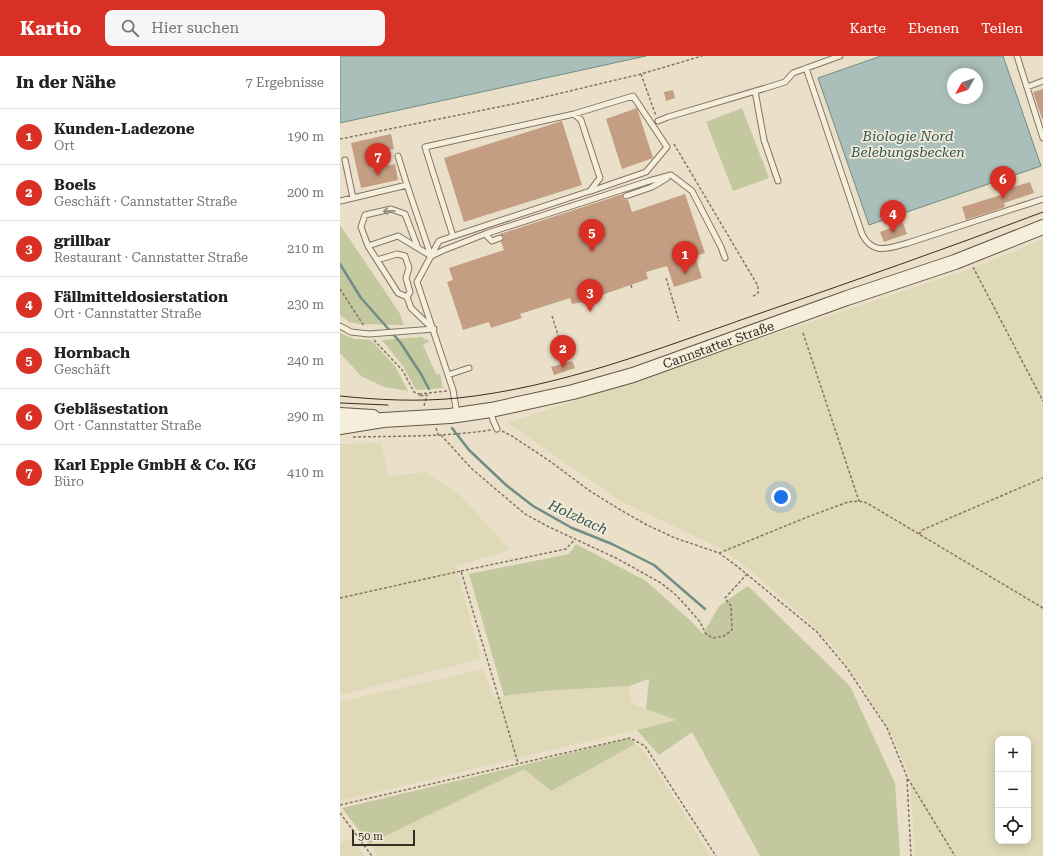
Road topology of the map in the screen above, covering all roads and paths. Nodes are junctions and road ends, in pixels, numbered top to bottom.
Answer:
1 (702, 56) edge
2 (840, 56) edge
3 (1017, 56) edge
4 (806, 68) junction
5 (641, 74) junction
6 (1043, 82) edge
7 (1027, 87) junction
8 (755, 91) junction
9 (574, 114) junction
10 (658, 121) joint
11 (1043, 138) edge
12 (340, 139) edge
13 (670, 139) dead end
14 (398, 156) dead end
15 (345, 160) dead end
16 (671, 175) junction
17 (778, 181) dead end
18 (407, 185) junction
19 (590, 191) junction
20 (626, 196) dead end
21 (353, 198) junction
22 (1043, 199) edge
23 (340, 201) edge
24 (1043, 227) edge
25 (485, 234) junction
26 (453, 236) junction
27 (500, 238) dead end
28 (368, 246) junction
29 (418, 248) junction
30 (431, 256) junction
31 (968, 256) junction
32 (725, 258) dead end
33 (377, 260) junction
34 (666, 278) dead end
35 (631, 285) dead end
36 (340, 289) edge
37 (632, 289) dead end
38 (407, 297) junction
39 (596, 297) dead end
40 (752, 297) dead end
41 (597, 301) dead end
42 (552, 316) dead end
43 (680, 321) dead end
44 (340, 326) edge
45 (434, 330) junction
46 (802, 333) dead end
47 (369, 334) junction
48 (565, 359) dead end
49 (469, 368) dead end
50 (448, 375) junction
51 (453, 390) junction
52 (1043, 401) edge
53 (491, 410) junction
54 (340, 415) edge
55 (458, 415) junction
56 (383, 420) junction
57 (435, 425) dead end
58 (497, 429) junction
59 (344, 432) edge
60 (438, 435) junction
61 (442, 435) junction
62 (1043, 478) edge
63 (858, 501) junction
64 (919, 534) junction
65 (575, 539) junction
66 (719, 553) junction
67 (461, 571) junction
68 (747, 574) junction
69 (340, 598) edge
70 (1043, 608) edge
71 (518, 763) junction
72 (907, 778) junction
73 (340, 806) edge
74 (340, 813) edge
75 (372, 856) edge
76 (716, 856) edge
77 (912, 856) edge
78 (954, 856) edge

1 - 5 path
2 - 4 lane
3 - 7 lane
4 - 8 lane
4 - 22 lane
5 - 10 path
5 - 12 path
6 - 7 lane
7 - 11 lane
8 - 10 lane
8 - 17 lane
9 - 19 lane
9 - 19 lane
9 - 26 lane
13 - 40 path
14 - 18 lane
15 - 21 lane
16 - 20 lane
16 - 25 lane
16 - 32 lane
18 - 21 lane
18 - 30 lane
19 - 26 lane
21 - 23 lane
24 - 31 main road, Cannstatter Straße
25 - 27 lane
25 - 30 lane
26 - 30 lane
28 - 29 lane
29 -> 28 lane
28 - 33 lane
29 - 30 lane
30 - 45 lane
31 - 52 path
31 - 53 main road, Cannstatter Straße
33 - 38 lane
33 - 38 lane
34 - 43 path
35 - 37 path
36 - 47 path
38 - 45 lane
39 - 41 path
42 - 48 path
44 - 47 lane
45 - 47 lane
45 - 50 lane
46 - 63 path
47 - 51 path
49 - 50 lane
50 - 51 lane
51 - 55 lane
53 - 55 main road, Cannstatter Straße
53 - 58 lane
54 - 56 main road, Cannstatter Straße
55 - 56 main road, Cannstatter Straße
56 - 59 main road, Cannstatter Straße
57 - 60 path
58 - 61 path
58 - 66 path
59 - 60 path
60 - 61 path
61 - 65 path
62 - 64 path
63 - 64 path
63 - 66 path
64 - 70 path
65 - 67 path
65 - 68 path
66 - 68 path
67 - 69 path
67 - 71 path
68 - 72 path
71 - 73 path
71 - 76 path
72 - 77 path
72 - 78 path
74 - 75 path

